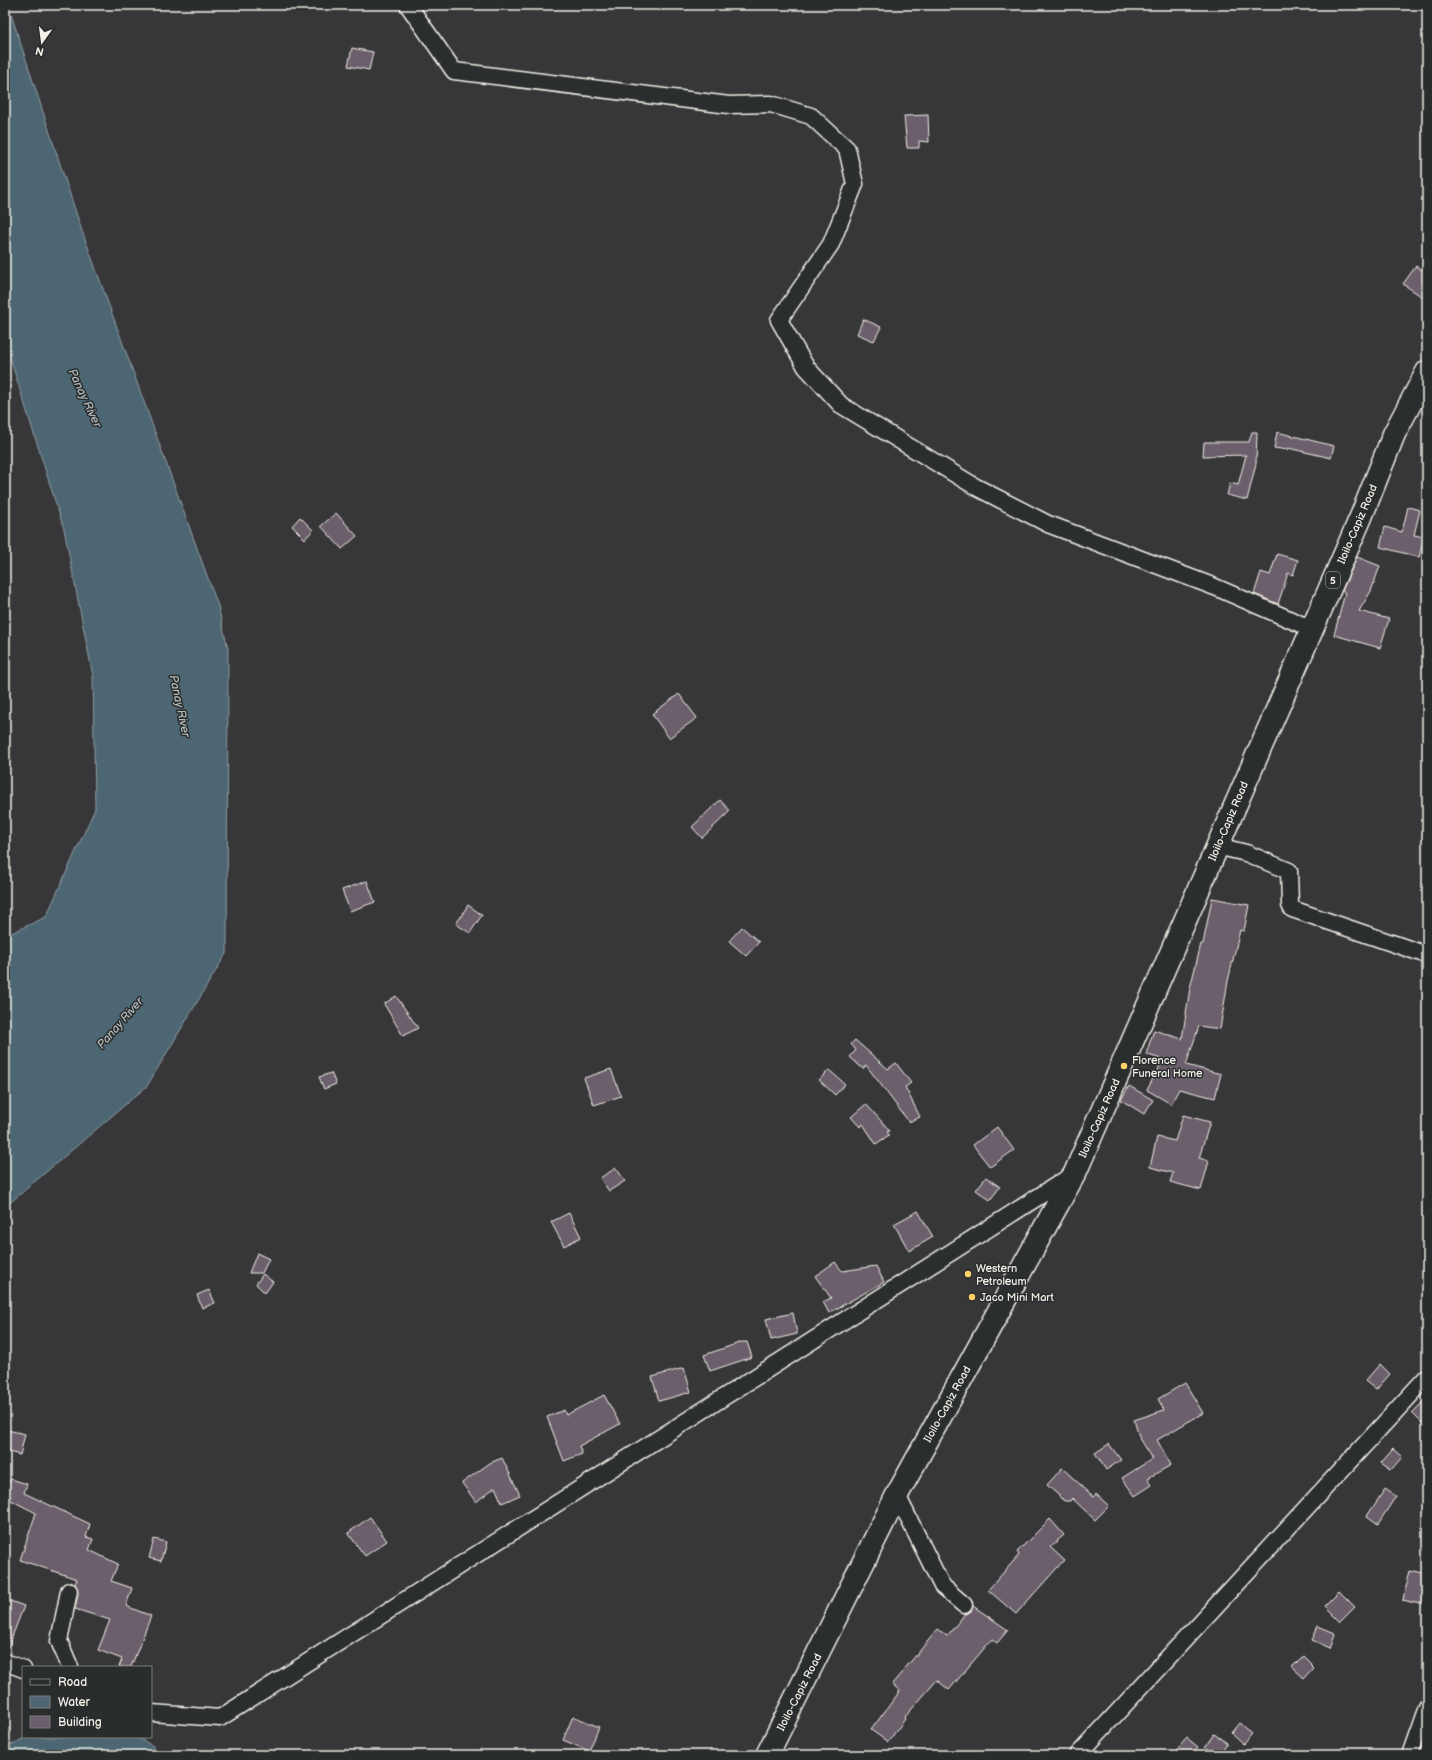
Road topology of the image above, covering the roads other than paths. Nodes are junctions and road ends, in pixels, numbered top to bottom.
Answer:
1 (408, 5) edge
2 (1427, 372) edge
3 (1312, 630) junction
4 (1218, 846) junction
5 (1427, 954) edge
6 (1075, 1174) junction
7 (1427, 1377) edge
8 (897, 1495) junction
9 (69, 1591) dead end
10 (964, 1605) dead end
11 (5, 1662) edge
12 (70, 1666) edge
13 (22, 1669) edge
14 (1427, 1707) edge
15 (152, 1713) edge
16 (1427, 1742) edge
17 (767, 1755) edge
18 (1078, 1755) edge
19 (1411, 1755) edge

1 - 3 street
2 - 3 highway, Iloilo-Capiz Road / 5
3 - 4 highway, Iloilo-Capiz Road / 5
4 - 5 street
4 - 6 highway, Iloilo-Capiz Road / 5
6 - 8 highway, Iloilo-Capiz Road / 5
6 - 15 street
7 - 18 street
8 - 10 street
8 - 17 highway, Iloilo-Capiz Road / 5
9 - 12 street
11 - 13 street
14 - 19 street
16 - 19 street

